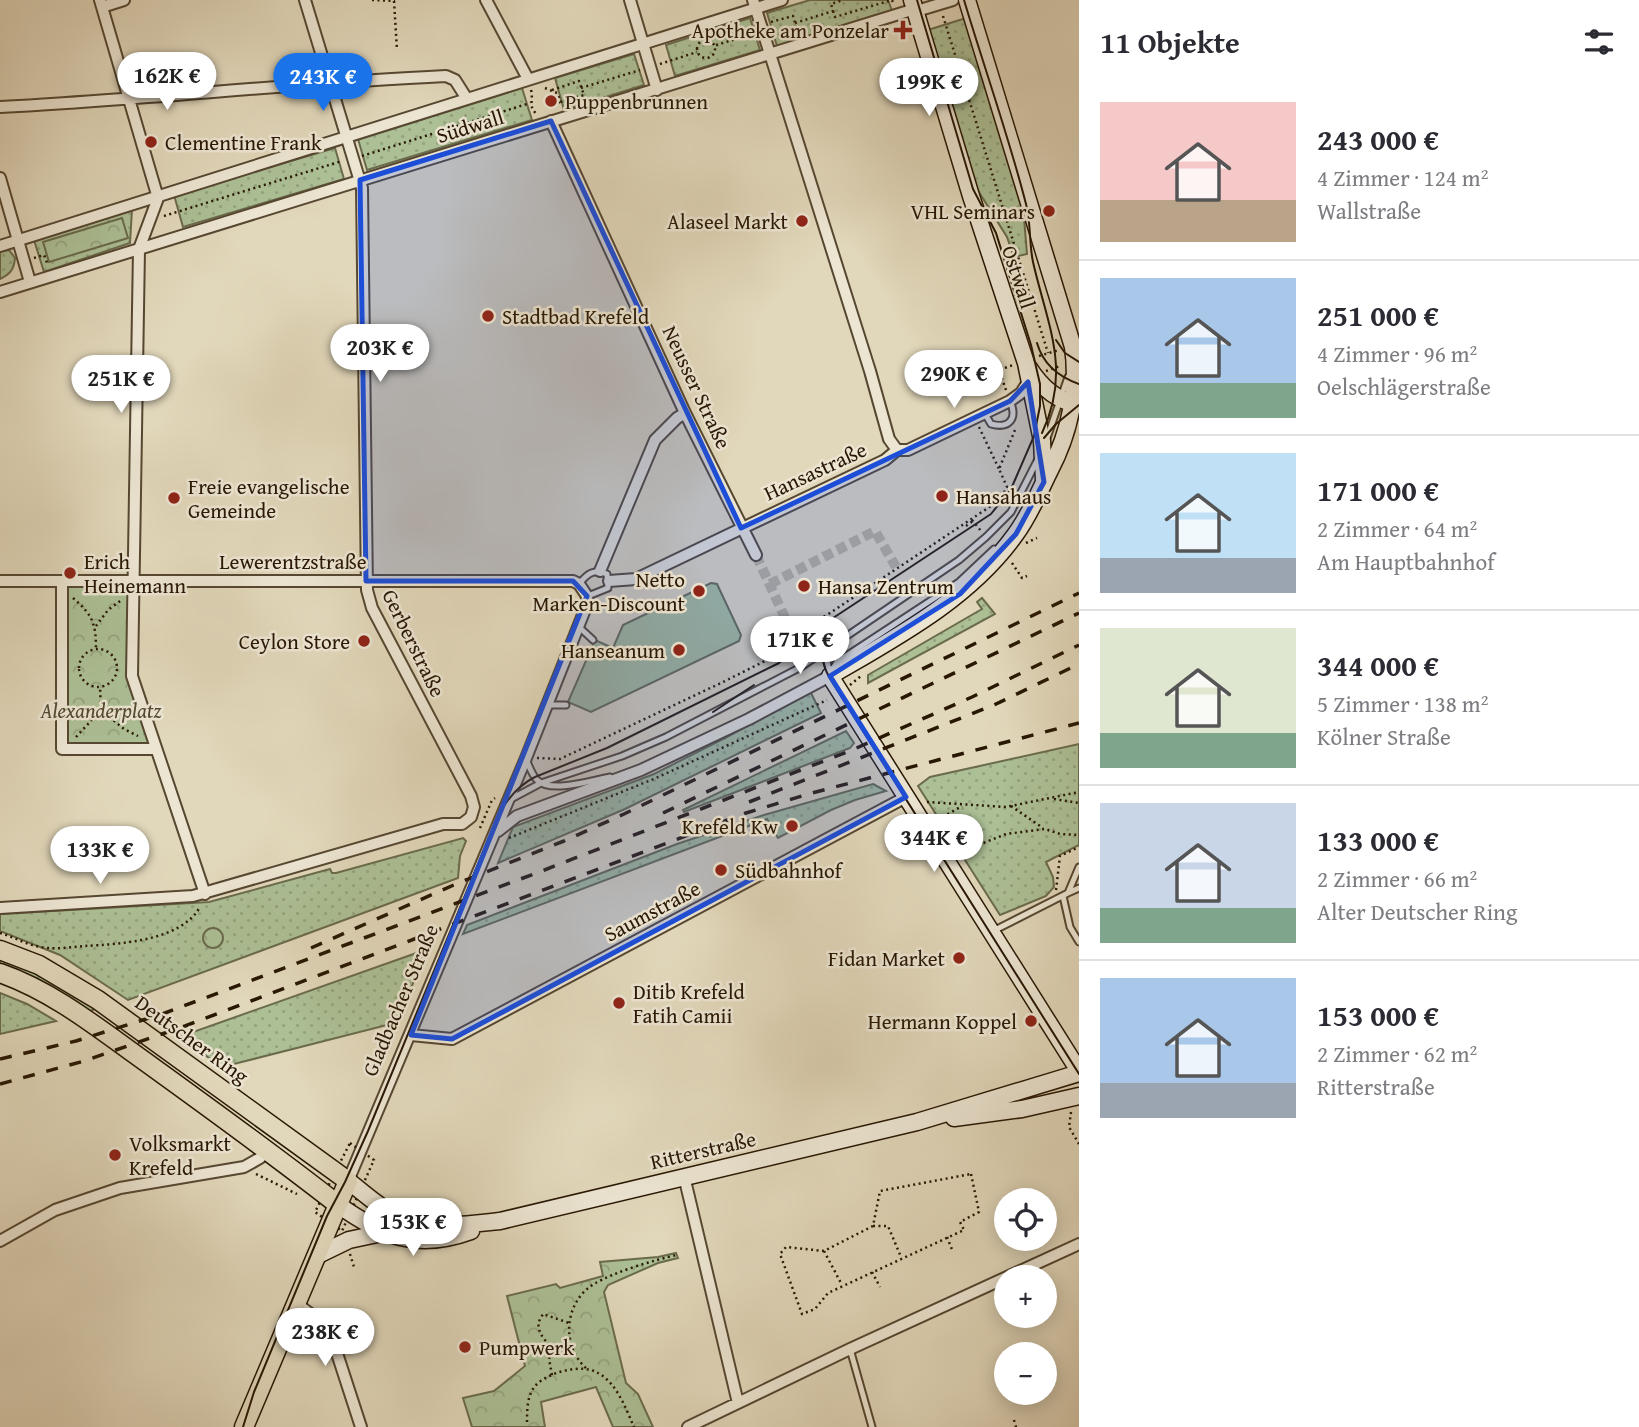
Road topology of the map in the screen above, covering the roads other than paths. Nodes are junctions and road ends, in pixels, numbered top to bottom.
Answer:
1 (124, 0) edge
2 (305, 0) edge
3 (486, 0) edge
4 (630, 0) edge
5 (782, 0) edge
6 (953, 0) edge
7 (967, 0) edge
8 (101, 3) edge
9 (754, 4) edge
10 (914, 5) edge
11 (643, 43) junction
12 (771, 54) junction
13 (528, 79) junction
14 (331, 82) junction
15 (657, 90) junction
16 (467, 99) junction
17 (130, 100) junction
18 (0, 107) edge
19 (550, 116) junction
20 (346, 136) junction
21 (0, 177) edge
22 (360, 180) junction
23 (158, 198) junction
24 (18, 241) junction
25 (0, 246) edge
26 (139, 249) junction
27 (30, 282) junction
28 (0, 292) edge
29 (1074, 353) edge
30 (1028, 370) junction
31 (1010, 401) junction
32 (1071, 403) edge
33 (685, 412) junction
34 (980, 416) junction
35 (1079, 432) edge
36 (897, 450) junction
37 (1051, 452) junction
38 (741, 528) junction
39 (756, 555) tunnel mouth
40 (600, 571) junction
41 (0, 581) edge
42 (134, 581) junction
43 (366, 581) junction
44 (609, 581) junction
45 (62, 585) junction
46 (583, 590) junction
47 (578, 626) junction
48 (593, 640) dead end
49 (838, 641) junction
50 (811, 660) junction
51 (831, 676) junction
52 (547, 705) junction
53 (566, 705) dead end
54 (154, 744) junction
55 (526, 758) junction
56 (641, 770) junction
57 (541, 783) junction
58 (906, 797) junction
59 (508, 801) junction
60 (492, 838) junction
61 (1079, 867) edge
62 (1079, 888) edge
63 (205, 894) junction
64 (1063, 896) junction
65 (0, 908) edge
66 (992, 932) junction
67 (1079, 942) edge
68 (0, 950) edge
69 (0, 973) edge
70 (411, 1035) junction
71 (1079, 1072) edge
72 (1075, 1103) edge
73 (917, 1122) junction
74 (267, 1150) junction
75 (684, 1176) junction
76 (348, 1181) junction
77 (337, 1204) junction
78 (500, 1221) junction
79 (382, 1233) junction
80 (0, 1241) edge
81 (1079, 1244) edge
82 (316, 1256) junction
83 (296, 1303) junction
84 (850, 1349) junction
85 (738, 1403) junction
86 (244, 1427) edge
87 (361, 1427) edge
88 (688, 1427) edge
89 (872, 1427) edge

1 - 8 street
2 - 14 street, Gerberstraße
3 - 13 street
4 - 11 street
5 - 9 street, Südwall
6 - 10 street, Südwall
7 - 29 street, Ostwall
8 - 17 street
9 - 11 street, Südwall
9 - 12 street
10 - 12 street, Südwall
10 - 30 street, Ostwall
11 - 13 street, Südwall
11 - 15 street
12 - 15 street, Südwall
12 - 36 street
13 - 16 street, Südwall
14 - 16 street
14 - 17 street
14 - 20 street, Gerberstraße
15 - 19 street, Südwall
16 - 20 street, Südwall
17 - 18 street
17 - 23 street
19 - 22 street, Südwall
19 - 33 street, Neusser Straße
20 - 22 street, Gerberstraße
20 - 23 street, Südwall
21 - 24 street
22 - 26 street, Südwall
22 - 43 street, Gerberstraße
23 - 24 street, Südwall
23 - 26 street
24 - 25 street, Südwall
24 - 27 street
26 - 27 street, Südwall
26 - 42 street
27 - 28 street, Südwall
29 - 32 street, Ostwall
30 - 31 street, Hansastraße
30 - 32 street
30 - 37 street, Ostwall
31 - 34 street, Hansastraße
31 - 34 lane
32 - 37 street, Ostwall
33 - 38 street, Neusser Straße
33 - 40 street
34 - 36 street, Hansastraße
35 - 37 street
36 - 38 street, Hansastraße
37 - 49 lane
37 - 51 street
38 - 39 street, Neusser Straße
38 - 44 street, Hansastraße
40 - 44 lane
40 - 46 lane
41 - 45 street, Lewerentzstraße
42 - 43 street, Lewerentzstraße
42 - 45 street, Lewerentzstraße
42 - 54 street
43 - 46 street, Lewerentzstraße
43 - 63 street, Gerberstraße
44 - 46 lane
45 - 54 street
46 - 47 street, Gladbacher Straße
47 - 48 lane
47 - 52 street, Gladbacher Straße
49 - 50 lane
49 - 51 lane
50 - 51 lane
50 - 57 lane
51 - 56 street
51 - 58 street
52 - 53 lane
52 - 55 street, Gladbacher Straße
54 - 63 street
55 - 57 lane
55 - 59 street, Gladbacher Straße
56 - 57 lane
56 - 60 street
57 - 59 lane
58 - 66 street
58 - 70 street, Saumstraße
59 - 60 street, Gladbacher Straße
60 - 70 street, Gladbacher Straße
61 - 64 lane
62 - 64 lane
63 - 65 street
64 - 66 lane
64 - 67 lane
66 - 71 street
68 - 76 main road, Deutscher Ring
69 - 74 main road
70 - 76 street, Gladbacher Straße
71 - 73 street, Ritterstraße
72 - 73 street, Ritterstraße
73 - 75 street, Ritterstraße
74 - 77 main road
74 - 80 street
75 - 78 street, Ritterstraße
75 - 85 street
76 - 77 main road, Gladbacher Straße
76 - 78 street, Ritterstraße
77 - 79 street, Ritterstraße
77 - 82 main road, Gladbacher Straße
78 - 79 street, Ritterstraße
79 - 82 street
81 - 84 street
82 - 83 main road, Gladbacher Straße
83 - 86 main road, Gladbacher Straße
83 - 87 street
84 - 85 street
84 - 89 lane
85 - 88 street

